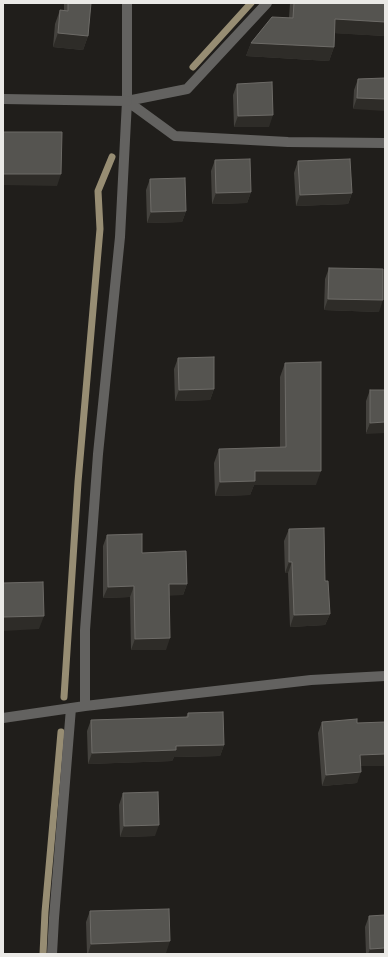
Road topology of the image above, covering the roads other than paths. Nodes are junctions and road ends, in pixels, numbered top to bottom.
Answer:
1 (127, 3) edge
2 (267, 3) edge
3 (3, 99) edge
4 (127, 101) junction
5 (385, 143) edge
6 (385, 676) edge
7 (85, 706) junction
8 (71, 708) junction
9 (3, 718) edge
10 (52, 954) edge

1 - 4 street
2 - 4 street
3 - 4 street
4 - 5 street
4 - 7 street
6 - 7 street
7 - 8 street
8 - 9 street
8 - 10 street

